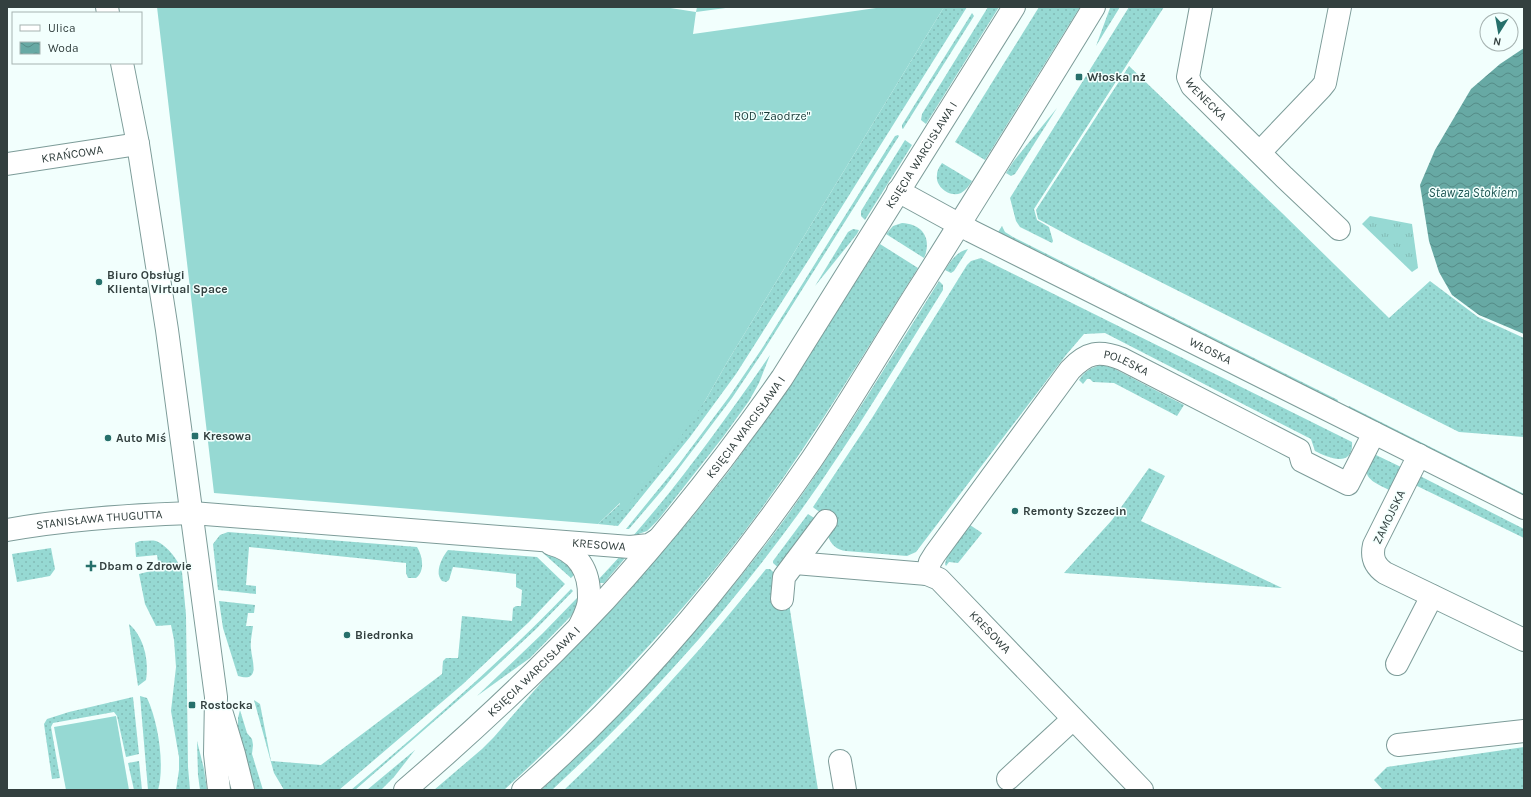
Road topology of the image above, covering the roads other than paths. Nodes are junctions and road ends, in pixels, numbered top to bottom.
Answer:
1 (1014, 7) edge
2 (1094, 7) edge
3 (1201, 7) edge
4 (1340, 7) edge
5 (122, 64) edge
6 (138, 144) junction
7 (1260, 152) junction
8 (7, 164) edge
9 (898, 191) junction
10 (959, 225) junction
11 (1339, 229) dead end
12 (1374, 432) junction
13 (1419, 455) junction
14 (1524, 508) edge
15 (192, 513) junction
16 (826, 520) dead end
17 (7, 530) edge
18 (539, 540) junction
19 (657, 540) junction
20 (795, 563) junction
21 (927, 574) junction
22 (1432, 596) junction
23 (782, 599) dead end
24 (580, 625) junction
25 (1524, 640) edge
26 (1397, 664) dead end
27 (216, 698) junction
28 (1074, 718) junction
29 (1524, 731) edge
30 (1398, 745) dead end
31 (840, 761) dead end
32 (1008, 779) dead end
33 (219, 790) edge
34 (243, 790) edge
35 (406, 790) edge
36 (523, 790) edge
37 (845, 790) edge
38 (1142, 790) edge

1 - 9 street, KSIĘCIA WARCISŁAWA I
2 - 10 street
3 - 7 street, WENECKA
4 - 7 street
5 - 6 street
6 - 8 street, KRAŃCOWA
6 - 15 street
7 - 11 street, WENECKA
9 - 10 street, WŁOSKA
9 - 19 street, KSIĘCIA WARCISŁAWA I
10 - 12 street, WŁOSKA
10 - 36 street
12 - 13 street, WŁOSKA
12 - 21 street, POLESKA
13 - 14 street, WŁOSKA
13 - 22 street, ZAMOJSKA
15 - 17 street, STANISŁAWA THUGUTTA
15 - 18 street, KRESOWA
15 - 27 street
16 - 20 street
18 - 19 street, KRESOWA
18 - 24 street, KRESOWA
19 - 24 street, KSIĘCIA WARCISŁAWA I
20 - 21 street, KRESOWA
20 - 23 street
21 - 28 street, KRESOWA
22 - 25 street, ZAMOJSKA
22 - 26 street
24 - 35 street, KSIĘCIA WARCISŁAWA I
27 - 33 street
27 - 34 street
28 - 32 street
28 - 38 street, KRESOWA
29 - 30 street
31 - 37 street

